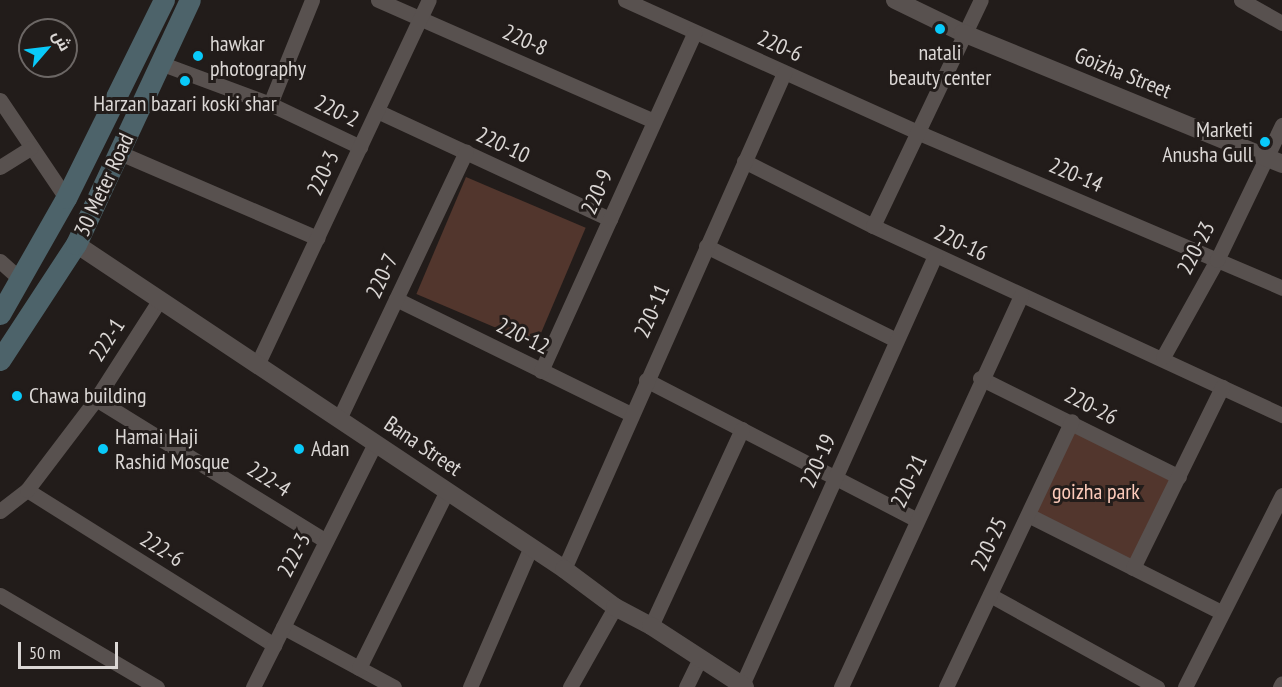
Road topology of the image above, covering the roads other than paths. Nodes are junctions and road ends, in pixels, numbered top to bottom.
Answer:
1 (164, 0) edge
2 (190, 0) edge
3 (312, 0) edge
4 (378, 0) edge
5 (429, 0) edge
6 (625, 0) edge
7 (895, 0) edge
8 (981, 0) edge
9 (1241, 0) edge
10 (421, 19) junction
11 (1282, 23) edge
12 (694, 33) junction
13 (963, 33) junction
14 (132, 70) junction
15 (157, 71) junction
16 (784, 73) junction
17 (0, 100) edge
18 (270, 104) junction
19 (377, 111) junction
20 (654, 121) junction
21 (1282, 125) edge
22 (917, 132) junction
23 (360, 147) junction
24 (30, 148) junction
25 (466, 152) junction
26 (120, 153) junction
27 (1265, 156) junction
28 (744, 161) junction
29 (1282, 164) edge
30 (0, 167) edge
31 (66, 198) junction
32 (610, 219) junction
33 (873, 226) junction
34 (317, 238) junction
35 (76, 244) junction
36 (706, 246) junction
37 (934, 255) junction
38 (1217, 260) junction
39 (0, 261) edge
40 (20, 279) junction
41 (1282, 288) edge
42 (1021, 295) junction
43 (396, 299) junction
44 (159, 301) junction
45 (1, 312) edge
46 (23, 325) junction
47 (896, 340) junction
48 (1163, 357) junction
49 (0, 360) edge
50 (257, 365) junction
51 (541, 370) junction
52 (980, 378) junction
53 (646, 380) junction
54 (1222, 387) junction
55 (96, 399) junction
56 (631, 414) junction
57 (1282, 415) edge
58 (339, 419) junction
59 (1072, 421) junction
60 (742, 429) junction
61 (375, 443) junction
62 (836, 476) junction
63 (1179, 477) junction
64 (27, 490) junction
65 (447, 491) junction
66 (1282, 495) edge
67 (3, 503) edge
68 (1028, 514) junction
69 (915, 519) junction
70 (326, 541) junction
71 (531, 547) junction
72 (564, 568) junction
73 (1133, 568) junction
74 (0, 595) edge
75 (990, 595) junction
76 (615, 607) junction
77 (1221, 612) junction
78 (651, 626) junction
79 (283, 627) junction
80 (274, 645) junction
81 (700, 658) junction
82 (359, 668) junction
83 (743, 686) edge
84 (157, 687) edge
85 (253, 687) edge
86 (394, 687) edge
87 (470, 687) edge
88 (570, 687) edge
89 (686, 687) edge
90 (841, 687) edge
91 (947, 687) edge
92 (1157, 687) edge
93 (1185, 687) edge

1 - 14 main road, 30 Meter Road
2 - 15 main road, 30 Meter Road
3 - 18 street
4 - 10 street, 220-8
5 - 10 street, 220-3
6 - 12 street, 220-6
7 - 13 street, Goizha Street
8 - 13 street
9 - 11 street
10 - 19 street, 220-3
10 - 20 street, 220-8
12 - 16 street, 220-6
12 - 20 street, 220-9
13 - 22 street
13 - 27 street, Goizha Street
14 - 15 main road
14 - 31 main road, 30 Meter Road
15 - 18 street, 220-2
15 - 26 main road, 30 Meter Road
16 - 22 street, 220-6
16 - 28 street, 220-11
17 - 24 street
18 - 23 street, 220-2
19 - 23 street, 220-3
19 - 25 street, 220-10
20 - 32 street, 220-9
21 - 27 street, 220-23
22 - 33 street
22 - 38 street, 220-14
23 - 34 street, 220-3
24 - 30 street
24 - 31 street
25 - 32 street, 220-10
25 - 43 street, 220-7
26 - 34 street
26 - 35 main road, 30 Meter Road
27 - 29 street, Goizha Street
27 - 38 street, 220-23
28 - 33 street, 220-16
28 - 36 street, 220-11
31 - 40 main road, 30 Meter Road
32 - 51 street, 220-9
33 - 37 street, 220-16
34 - 50 street, 220-3
35 - 44 street, Bana Street
35 - 46 main road, 30 Meter Road
36 - 47 street
36 - 53 street, 220-11
37 - 42 street, 220-16
37 - 47 street, 220-19
38 - 41 street, 220-14
38 - 48 street, 220-23
39 - 40 street
40 - 45 main road, 30 Meter Road
42 - 48 street, 220-16
42 - 52 street, 220-21
43 - 51 street, 220-12
43 - 58 street, 220-7
44 - 50 street, Bana Street
44 - 55 street, 222-1
45 - 46 main road
46 - 49 main road, 30 Meter Road
47 - 62 street, 220-19
48 - 54 street, 220-16
50 - 58 street, Bana Street
51 - 56 street, 220-12
52 - 59 street, 220-26
52 - 69 street, 220-21
53 - 56 street, 220-11
53 - 60 street
54 - 57 street, 220-16
54 - 63 street
55 - 64 street, 222-1
55 - 70 street, 222-4
56 - 72 street, 220-11
58 - 61 street, Bana Street
59 - 63 street, 220-26
59 - 68 street, 220-25
60 - 62 street
60 - 78 street
61 - 65 street, Bana Street
61 - 70 street, 222-3
62 - 69 street
62 - 83 street, 220-19
63 - 73 street
64 - 67 street, 222-1
64 - 80 street, 222-6
65 - 71 street, Bana Street
65 - 82 street
66 - 77 street
68 - 73 street
68 - 75 street, 220-25
69 - 90 street, 220-21
70 - 79 street, 222-3
71 - 72 street, Bana Street
71 - 87 street
72 - 76 street, Bana Street
73 - 77 street
74 - 84 street
75 - 91 street, 220-25
75 - 92 street
76 - 78 street, Bana Street
76 - 88 street
77 - 93 street
78 - 81 street, Bana Street
79 - 80 street, 222-3
79 - 82 street
80 - 85 street, 222-3
81 - 83 street, Bana Street
81 - 89 street
82 - 86 street

